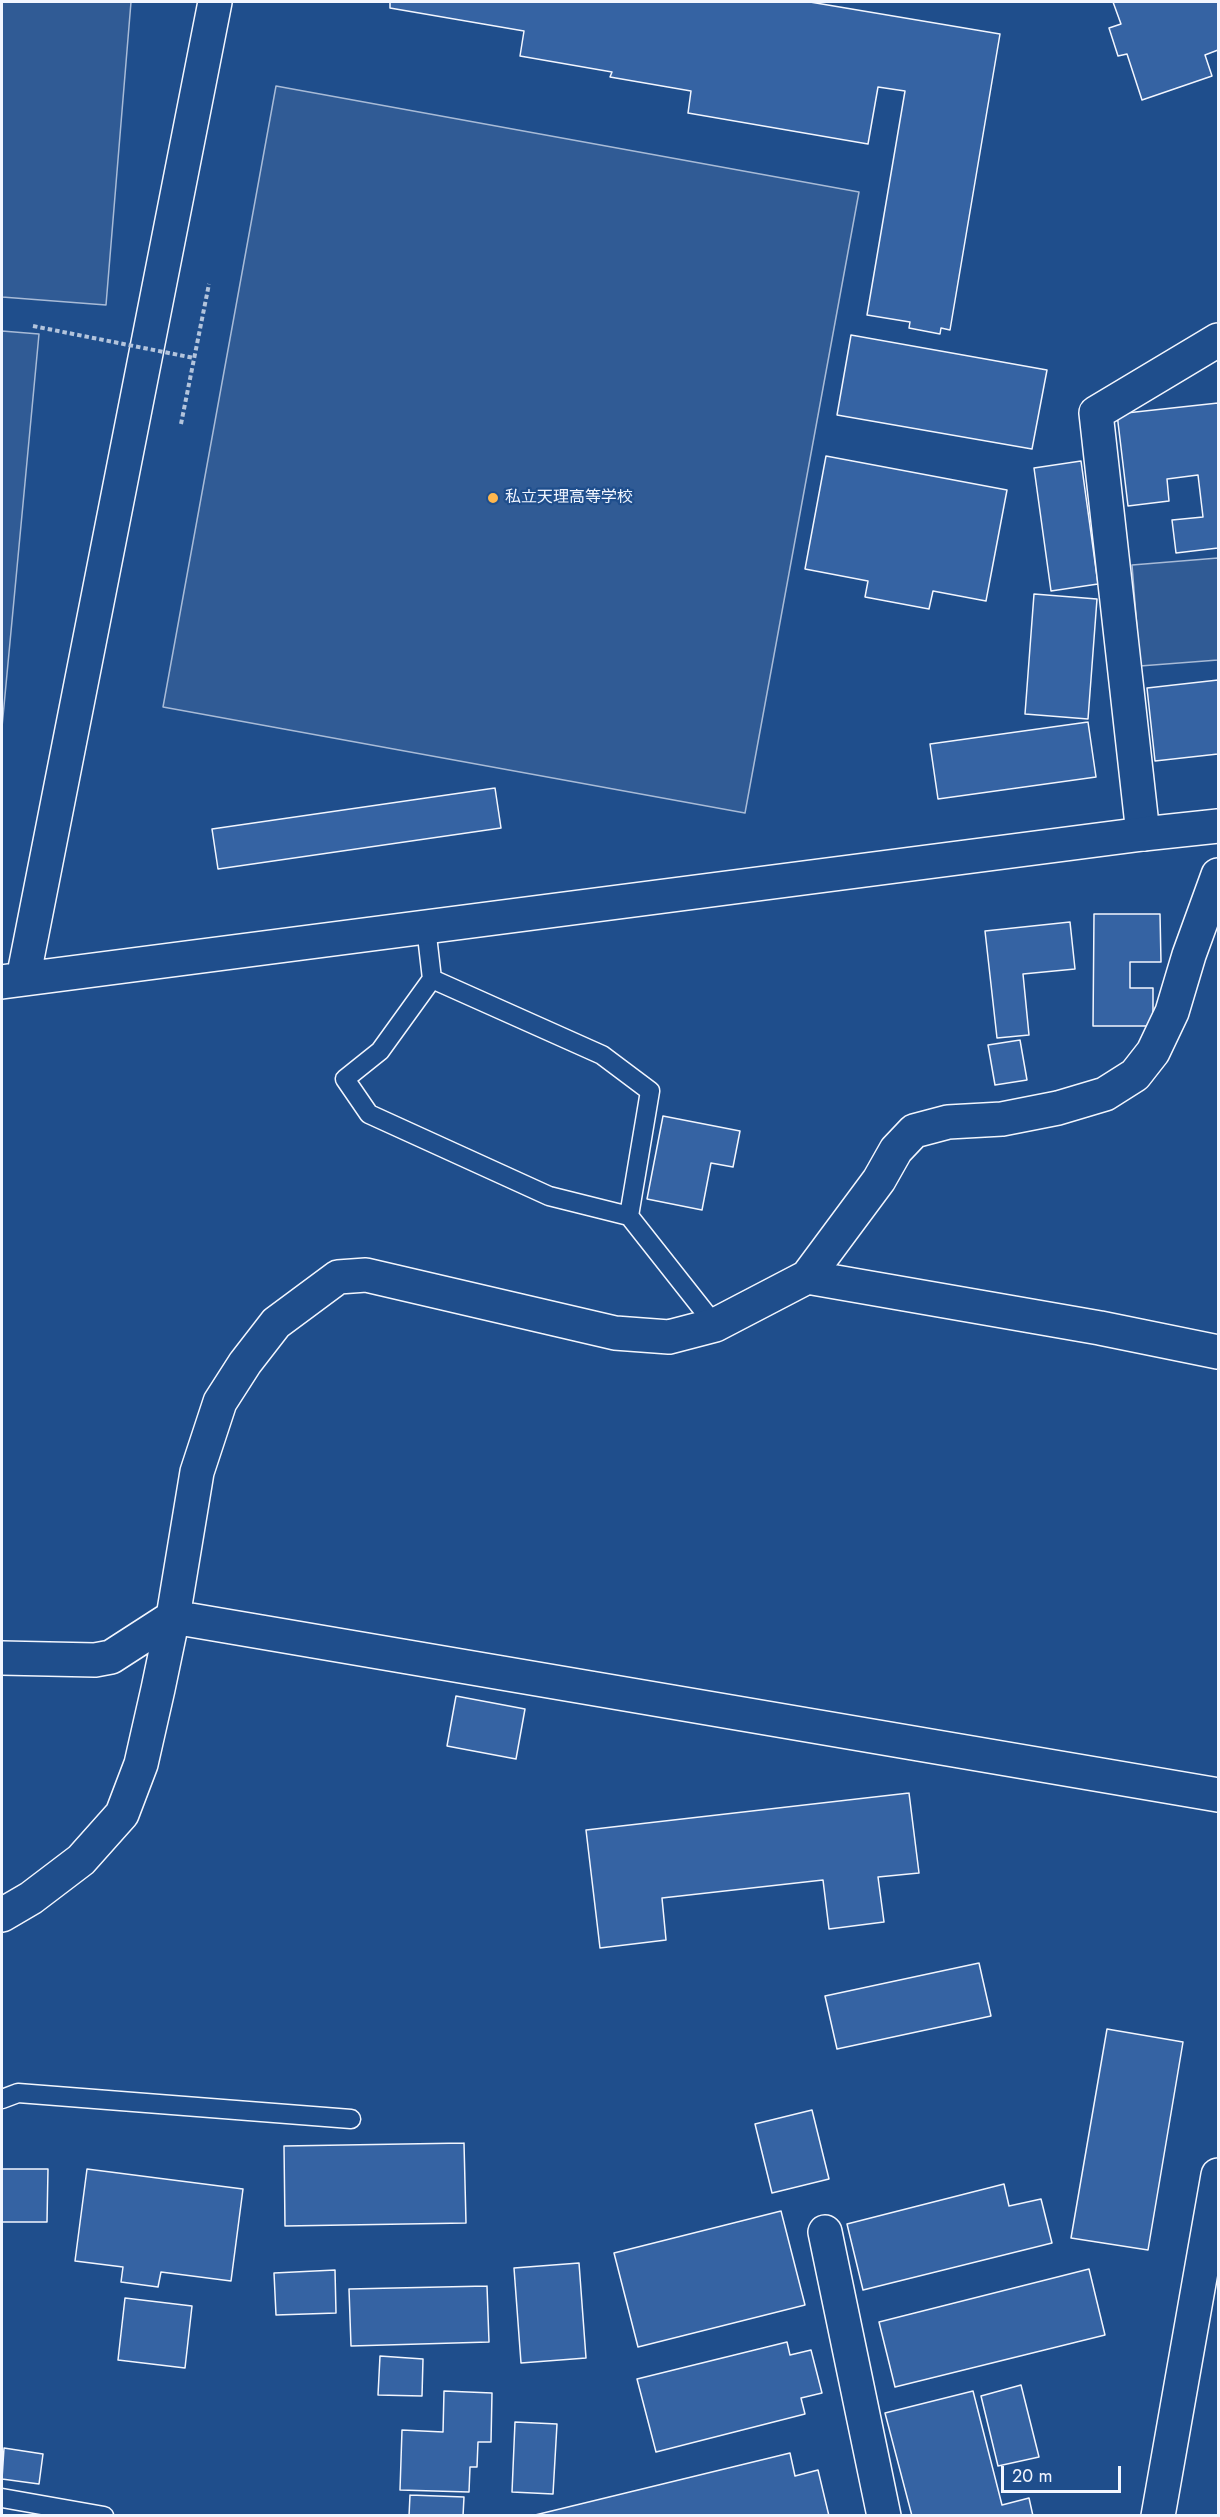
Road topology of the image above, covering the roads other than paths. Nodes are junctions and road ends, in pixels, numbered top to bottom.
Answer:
1 (215, 2) edge
2 (1218, 340) edge
3 (1218, 826) edge
4 (1143, 834) junction
5 (1218, 875) edge
6 (426, 927) junction
7 (432, 979) junction
8 (12, 981) edge
9 (629, 1216) junction
10 (807, 1277) junction
11 (715, 1325) junction
12 (1218, 1352) edge
13 (173, 1617) junction
14 (2, 1658) edge
15 (1218, 1795) edge
16 (2, 1915) edge
17 (2, 2099) edge
18 (351, 2119) dead end
19 (1218, 2175) edge
20 (825, 2232) dead end
21 (2, 2498) edge
22 (104, 2516) edge
23 (884, 2516) edge
24 (1158, 2516) edge

1 - 8 street
2 - 4 street
3 - 4 street
4 - 6 street
5 - 10 street
6 - 7 lane
6 - 8 street
7 - 9 lane
7 - 9 lane
9 - 11 lane
10 - 11 street
10 - 12 street
11 - 13 street
13 - 14 street
13 - 15 street
13 - 16 street
17 - 18 lane
19 - 24 street
20 - 23 street
21 - 22 lane

